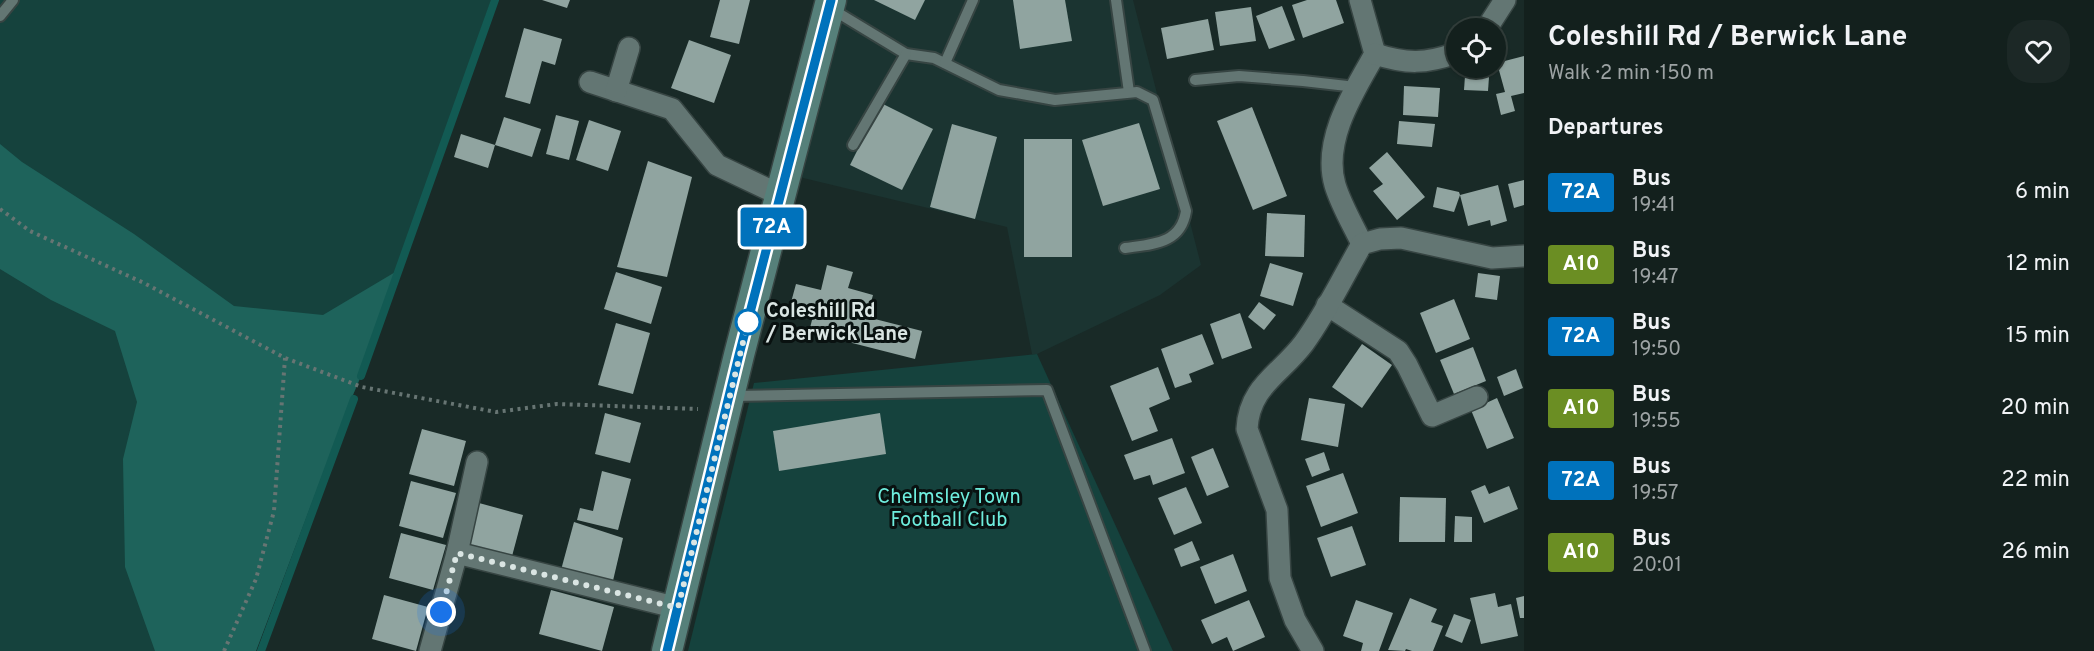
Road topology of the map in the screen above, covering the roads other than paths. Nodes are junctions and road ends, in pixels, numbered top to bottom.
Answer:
1 (13, 0) edge
2 (973, 0) edge
3 (1116, 0) edge
4 (1360, 0) edge
5 (1505, 0) edge
6 (830, 4) edge
7 (0, 16) edge
8 (1493, 18) edge
9 (629, 48) dead end
10 (906, 54) junction
11 (1375, 54) junction
12 (1446, 57) edge
13 (945, 63) junction
14 (1195, 80) dead end
15 (590, 82) dead end
16 (1356, 87) junction
17 (616, 91) junction
18 (1129, 92) junction
19 (853, 145) dead end
20 (780, 195) junction
21 (1362, 244) junction
22 (1125, 248) dead end
23 (1524, 256) edge
24 (1326, 305) junction
25 (729, 396) junction
26 (1476, 398) dead end
27 (477, 462) dead end
28 (457, 553) junction
29 (678, 608) junction
30 (430, 651) edge
31 (667, 651) edge
32 (1145, 651) edge
33 (1313, 651) edge

1 - 7 lane
2 - 13 lane
3 - 18 lane
4 - 11 street
5 - 8 street
6 - 10 lane
6 - 20 street
9 - 17 street
10 - 13 lane
10 - 19 lane
11 - 12 street
11 - 16 street
13 - 18 lane
14 - 16 lane
15 - 17 street
16 - 21 street
17 - 20 street
18 - 22 lane
20 - 25 street
21 - 23 street
21 - 24 street
24 - 26 street
24 - 33 street
25 - 29 street
25 - 32 lane
27 - 28 street
28 - 29 street
28 - 30 street
29 - 31 street

